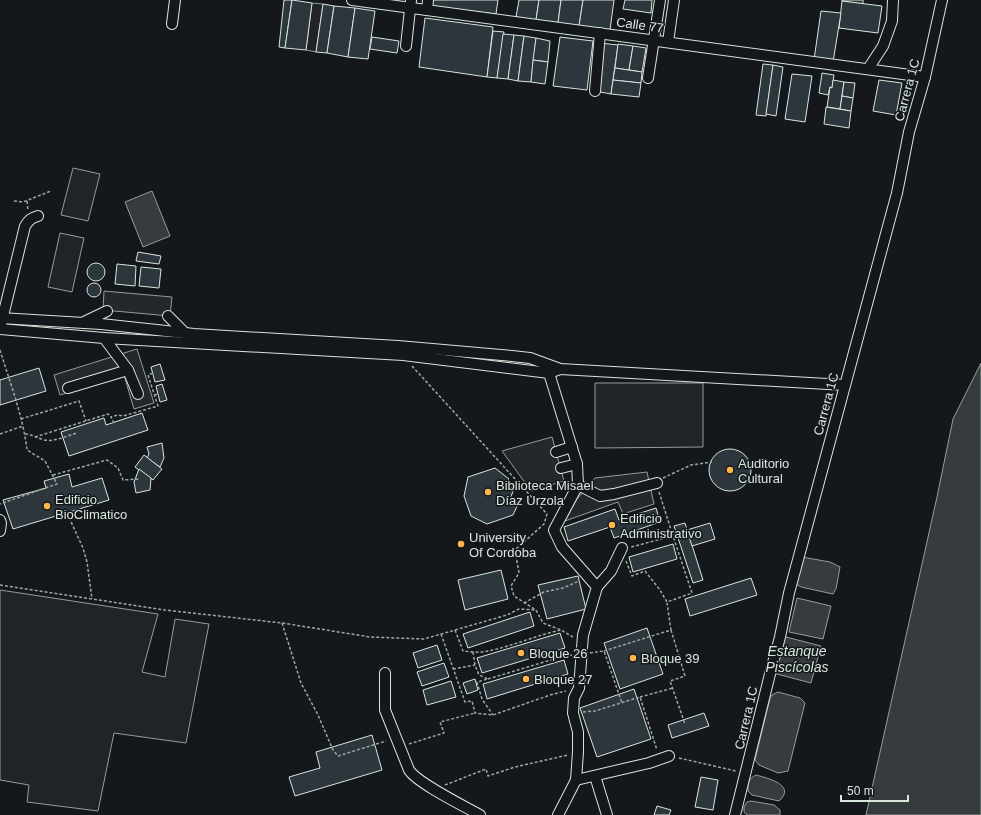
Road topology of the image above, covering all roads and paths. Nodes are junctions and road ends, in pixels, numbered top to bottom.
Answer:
1 (175, 0) edge
2 (352, 0) edge
3 (660, 0) edge
4 (674, 0) edge
5 (893, 0) edge
6 (942, 0) edge
7 (410, 4) edge
8 (427, 5) edge
9 (172, 24) dead end
10 (600, 33) junction
11 (654, 40) junction
12 (668, 42) junction
13 (406, 46) dead end
14 (868, 69) junction
15 (925, 76) junction
16 (648, 78) dead end
17 (595, 91) dead end
18 (51, 191) dead end
19 (14, 201) dead end
20 (38, 216) dead end
21 (107, 311) dead end
22 (168, 316) dead end
23 (1, 323) edge
24 (82, 323) junction
25 (191, 337) junction
26 (104, 338) junction
27 (298, 345) junction
28 (0, 350) edge
29 (403, 355) junction
30 (541, 362) junction
31 (560, 369) junction
32 (128, 370) junction
33 (549, 373) junction
34 (845, 385) junction
35 (68, 388) dead end
36 (138, 394) dead end
37 (158, 394) dead end
38 (154, 395) dead end
39 (111, 417) dead end
40 (21, 419) junction
41 (86, 421) junction
42 (23, 426) junction
43 (77, 433) dead end
44 (0, 434) edge
45 (25, 434) junction
46 (35, 437) junction
47 (572, 446) junction
48 (556, 452) dead end
49 (712, 462) dead end
50 (577, 464) junction
51 (561, 468) dead end
52 (53, 475) junction
53 (139, 479) dead end
54 (657, 483) junction
55 (578, 485) junction
56 (0, 504) edge
57 (67, 513) dead end
58 (0, 520) edge
59 (0, 531) edge
60 (673, 536) junction
61 (622, 548) joint
62 (617, 558) junction
63 (588, 578) junction
64 (0, 586) edge
65 (597, 587) junction
66 (92, 599) junction
67 (667, 602) junction
68 (524, 603) junction
69 (536, 610) junction
70 (282, 622) junction
71 (456, 630) junction
72 (561, 630) junction
73 (671, 630) junction
74 (441, 634) junction
75 (583, 635) junction
76 (604, 651) junction
77 (473, 652) junction
78 (581, 654) junction
79 (475, 665) junction
80 (453, 669) junction
81 (384, 673) dead end
82 (488, 679) junction
83 (579, 688) junction
84 (673, 688) junction
85 (640, 697) junction
86 (622, 703) junction
87 (475, 713) junction
88 (573, 713) junction
89 (493, 715) junction
90 (685, 724) dead end
91 (398, 743) junction
92 (578, 752) junction
93 (664, 758) junction
94 (746, 773) junction
95 (595, 776) junction
96 (576, 780) junction
97 (434, 789) junction
98 (480, 815) edge
99 (558, 815) edge
100 (607, 815) edge
101 (735, 815) edge

1 - 9 street
2 - 7 street, Calle 77
3 - 11 street
4 - 12 street
5 - 14 street
6 - 15 street, Carrera 1C
7 - 8 street, Calle 77
7 - 13 street
8 - 10 street, Calle 77
10 - 11 street, Calle 77
10 - 17 street
11 - 12 street, Calle 77
11 - 16 street
12 - 14 street, Calle 77
14 - 15 street, Calle 77
15 - 34 street, Carrera 1C
18 - 19 path
20 - 23 street
21 - 24 street
22 - 25 street
23 - 24 street
23 - 26 street
24 - 25 street
25 - 26 street
25 - 27 street
26 - 32 street
27 - 29 street
27 - 30 street
28 - 40 path
29 - 33 street
29 - 68 path
30 - 31 street
30 - 33 street
31 - 33 street
31 - 34 street
32 - 35 street
32 - 36 street
33 - 47 street
34 - 94 street, Carrera 1C
37 - 38 path
39 - 41 path
40 - 41 path
40 - 42 path
41 - 46 path
42 - 44 path
42 - 45 path
43 - 46 path
45 - 46 path
45 - 52 path
47 - 48 street
47 - 50 street
49 - 54 path
50 - 51 street
50 - 55 street
52 - 53 path
52 - 56 path
54 - 55 street
54 - 60 path
55 - 63 street
57 - 66 path
58 - 59 street
60 - 61 path
60 - 67 path
61 - 62 street
62 - 65 street
62 - 67 path
63 - 65 street
63 - 68 path
64 - 66 path
65 - 75 street
66 - 70 path
67 - 73 path
68 - 69 path
69 - 71 path
69 - 72 path
70 - 74 path
70 - 91 path
71 - 74 path
71 - 77 path
72 - 75 path
72 - 77 path
73 - 76 path
73 - 84 path
74 - 80 path
75 - 78 street
76 - 78 path
76 - 86 path
77 - 79 path
78 - 82 path
78 - 83 street
79 - 80 path
79 - 82 path
80 - 87 path
81 - 91 street
82 - 89 path
83 - 88 street
83 - 89 path
84 - 85 path
84 - 90 path
85 - 86 path
85 - 93 path
86 - 88 path
87 - 89 path
87 - 91 path
88 - 92 street
91 - 97 street
92 - 96 street
92 - 97 path
93 - 94 path
93 - 95 street
94 - 101 street, Carrera 1C
95 - 96 street
95 - 100 street
96 - 99 street
97 - 98 street

